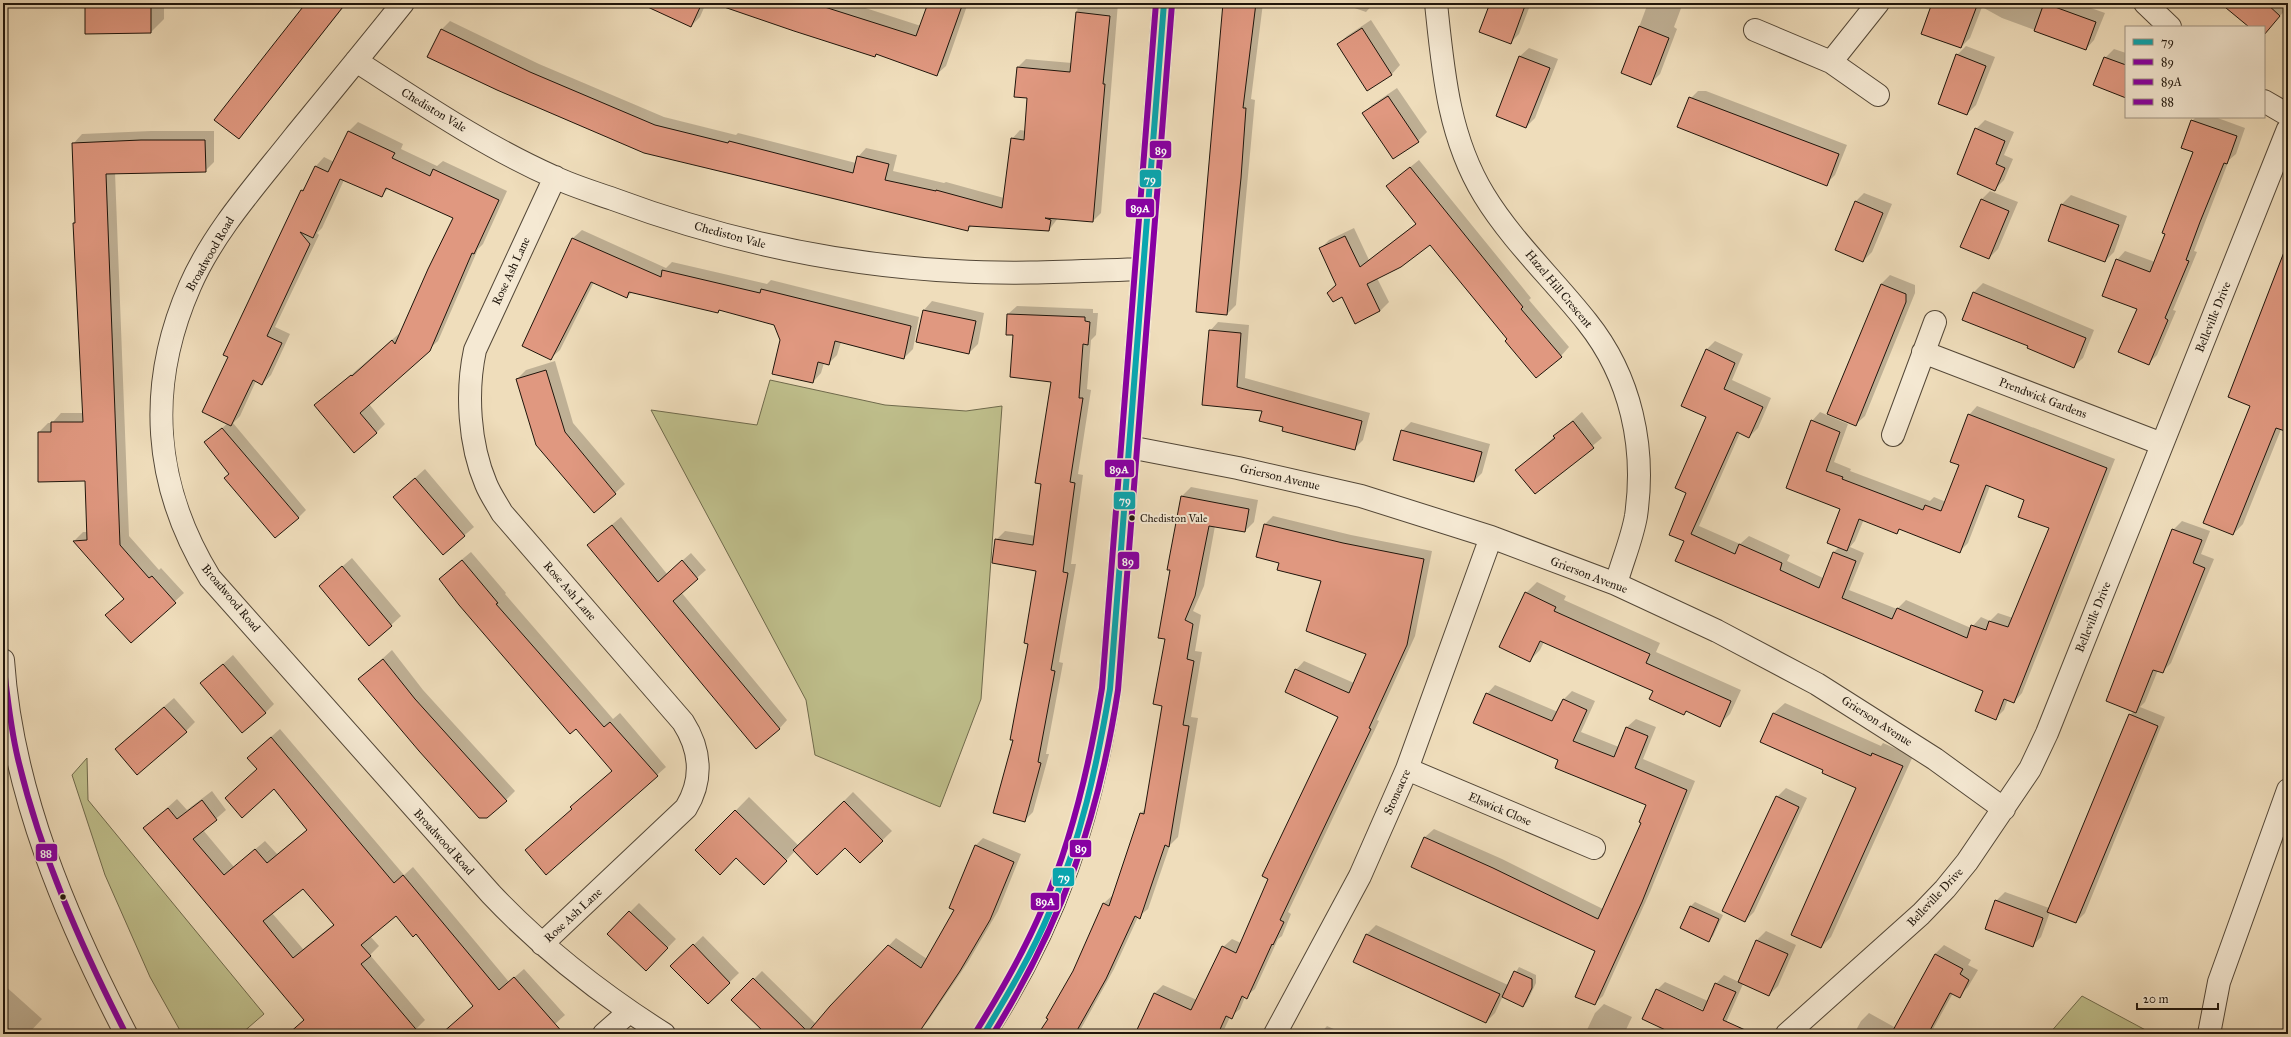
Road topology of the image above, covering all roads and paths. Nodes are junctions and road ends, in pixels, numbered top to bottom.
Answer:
1 (403, 3) edge
2 (1164, 3) edge
3 (1436, 3) edge
4 (1878, 3) edge
5 (2145, 3) edge
6 (2169, 26) edge
7 (1755, 30) dead end
8 (356, 62) junction
9 (1831, 62) junction
10 (1878, 95) dead end
11 (2265, 102) edge
12 (2288, 115) edge
13 (2288, 129) edge
14 (554, 177) junction
15 (1143, 269) junction
16 (1934, 322) dead end
17 (1923, 352) junction
18 (1892, 435) dead end
19 (2162, 444) junction
20 (1129, 447) junction
21 (1491, 538) junction
22 (1616, 584) junction
23 (3, 660) edge
24 (1407, 769) junction
25 (2288, 792) edge
26 (2004, 809) junction
27 (1594, 848) dead end
28 (542, 944) junction
29 (629, 1012) junction
30 (121, 1032) edge
31 (604, 1034) edge
32 (664, 1034) edge
33 (984, 1034) edge
34 (1275, 1034) edge
35 (1787, 1034) edge
36 (2209, 1034) edge

1 - 8 street, Broadwood Road
2 - 15 street
3 - 22 street, Hazel Hill Crescent
4 - 9 street
5 - 6 street
7 - 9 street
8 - 14 street, Chediston Vale
8 - 28 street, Broadwood Road
9 - 10 street
11 - 12 street
13 - 19 street, Belleville Drive
14 - 15 street, Chediston Vale
14 - 28 street, Rose Ash Lane
15 - 20 street
16 - 17 street
17 - 18 street
17 - 19 street, Prendwick Gardens
19 - 26 street, Belleville Drive
20 - 21 street, Grierson Avenue
20 - 33 street
21 - 22 street, Grierson Avenue
21 - 24 street, Stoneacre
22 - 26 street, Grierson Avenue
23 - 30 street
24 - 27 street, Elswick Close
24 - 34 street, Stoneacre
25 - 36 street
26 - 35 street, Belleville Drive
28 - 29 street, Broadwood Road
29 - 31 street
29 - 32 street, Broadwood Road

